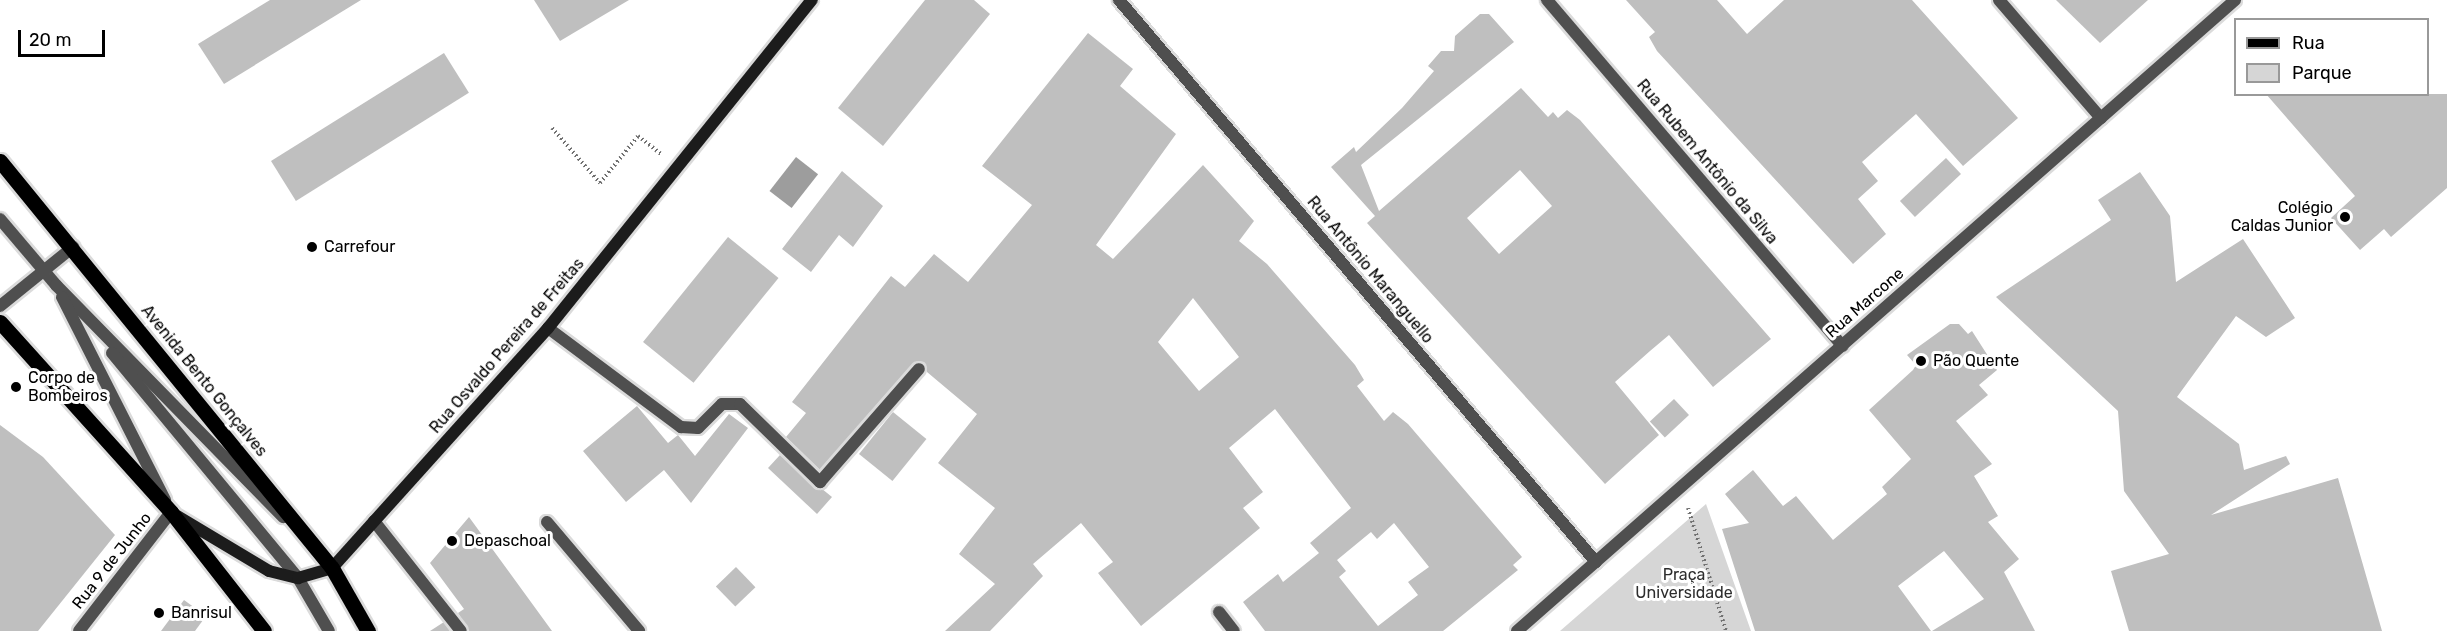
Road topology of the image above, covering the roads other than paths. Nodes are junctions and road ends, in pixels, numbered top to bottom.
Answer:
1 (812, 0) edge
2 (1119, 0) edge
3 (1547, 0) edge
4 (1999, 0) edge
5 (2235, 0) edge
6 (2101, 118) junction
7 (0, 161) edge
8 (0, 219) edge
9 (73, 247) junction
10 (44, 272) junction
11 (56, 285) junction
12 (0, 306) edge
13 (0, 322) edge
14 (548, 328) junction
15 (1842, 346) junction
16 (919, 369) dead end
17 (171, 512) junction
18 (374, 521) junction
19 (547, 522) dead end
20 (1596, 562) junction
21 (332, 568) junction
22 (298, 578) junction
23 (1219, 612) dead end
24 (79, 631) edge
25 (264, 631) edge
26 (329, 631) edge
27 (368, 631) edge
28 (461, 631) edge
29 (639, 631) edge
30 (1234, 631) edge
31 (1517, 631) edge

1 - 14 street, Rua Osvaldo Pereira de Freitas
2 - 20 street, Rua Antônio Maranguello
3 - 15 street, Rua Rubem Antônio da Silva
4 - 6 street
5 - 6 street, Rua Marcone
6 - 15 street, Rua Marcone
7 - 9 main road, Avenida Bento Gonçalves
8 - 10 street
9 - 10 street
9 - 21 main road, Avenida Bento Gonçalves
10 - 11 street
10 - 12 street
11 - 17 street
11 - 21 street
11 - 22 street
13 - 17 main road
14 - 16 street
14 - 18 street, Rua Osvaldo Pereira de Freitas
15 - 20 street, Rua Marcone
17 - 22 street
17 - 24 street, Rua 9 de Junho
17 - 25 main road
18 - 21 street, Rua Osvaldo Pereira de Freitas
18 - 28 street
19 - 29 street
20 - 31 street, Rua Marcone
21 - 22 street
21 - 27 main road, Avenida Bento Gonçalves
22 - 26 street
23 - 30 street

